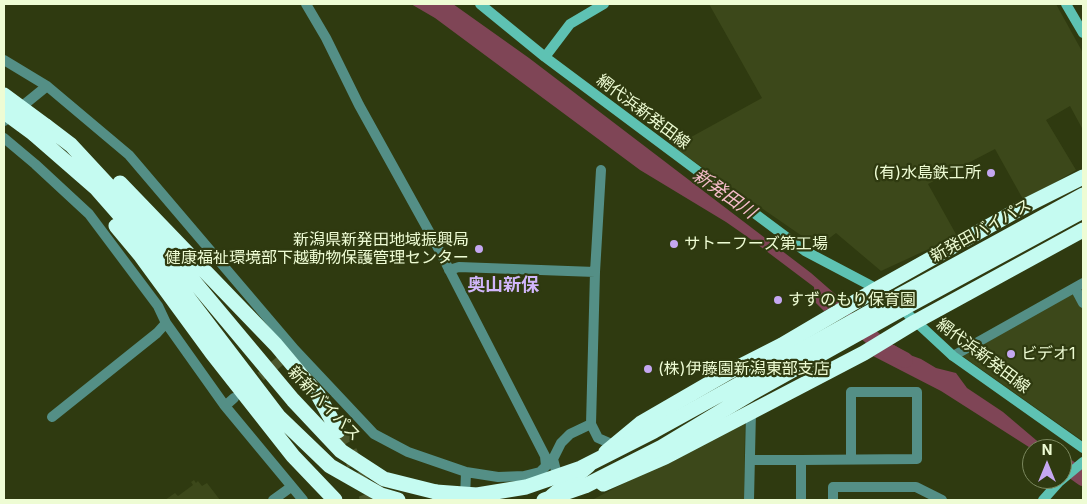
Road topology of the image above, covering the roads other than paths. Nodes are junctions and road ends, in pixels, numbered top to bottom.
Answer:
1 (306, 4) edge
2 (480, 4) edge
3 (604, 4) edge
4 (1066, 4) edge
5 (1083, 33) edge
6 (545, 57) junction
7 (4, 60) edge
8 (47, 86) junction
9 (4, 95) edge
10 (4, 112) edge
11 (4, 121) edge
12 (40, 130) junction
13 (4, 138) edge
14 (71, 145) junction
15 (64, 159) junction
16 (601, 170) dead end
17 (1083, 177) edge
18 (1083, 195) edge
19 (1083, 211) edge
20 (1052, 221) junction
21 (1083, 230) edge
22 (449, 270) junction
23 (595, 272) junction
24 (1079, 285) edge
25 (877, 288) junction
26 (900, 303) junction
27 (1083, 303) edge
28 (915, 322) junction
29 (166, 323) junction
30 (954, 356) junction
31 (234, 398) dead end
32 (225, 406) junction
33 (751, 411) junction
34 (52, 417) dead end
35 (592, 424) junction
36 (338, 431) tunnel mouth
37 (614, 445) junction
38 (1083, 448) edge
39 (851, 459) junction
40 (750, 460) junction
41 (801, 460) junction
42 (549, 463) junction
43 (1082, 463) edge
44 (466, 472) junction
45 (291, 487) junction
46 (563, 497) edge
47 (274, 500) edge
48 (303, 500) edge
49 (335, 500) edge
50 (398, 500) edge
51 (465, 500) edge
52 (546, 500) edge
53 (749, 500) edge
54 (801, 500) edge
55 (833, 500) edge
56 (942, 500) edge
57 (1043, 500) edge

1 - 22 street
2 - 6 main road, 網代浜新発田線
3 - 6 main road
4 - 5 main road
6 - 25 main road, 網代浜新発田線
7 - 8 street
8 - 11 street
8 - 44 street
9 - 12 highway, 新新バイパス, bridge
10 - 12 highway, 新新バイパス, bridge
12 - 14 highway, 新新バイパス
12 - 15 highway, 新新バイパス
13 - 29 street
14 - 26 highway, 新新バイパス, bridge
14 - 36 highway
15 - 49 highway
15 - 50 highway, 新新バイパス
16 - 23 street
17 - 25 highway
18 - 20 highway, 新発田バイパス
19 - 20 highway, 新発田バイパス
20 - 26 highway, 新発田バイパス
21 - 28 highway
22 - 23 street
22 - 42 street
23 - 35 street
24 - 27 street
24 - 30 street
25 - 28 main road, 網代浜新発田線
25 - 37 highway
26 - 52 highway, bridge
28 - 30 main road, 網代浜新発田線
28 - 33 highway
29 - 32 street
29 - 34 street
30 - 38 main road, 網代浜新発田線
31 - 32 street
32 - 45 street
33 - 40 street
33 - 46 highway
35 - 37 street
35 - 42 street
37 - 46 highway
39 - 39 street
39 - 41 street
40 - 41 street
40 - 53 street
41 - 54 street
42 - 44 street
42 - 46 street
43 - 57 main road
44 - 51 street
45 - 47 street
45 - 48 street
46 - 52 highway
55 - 56 street

